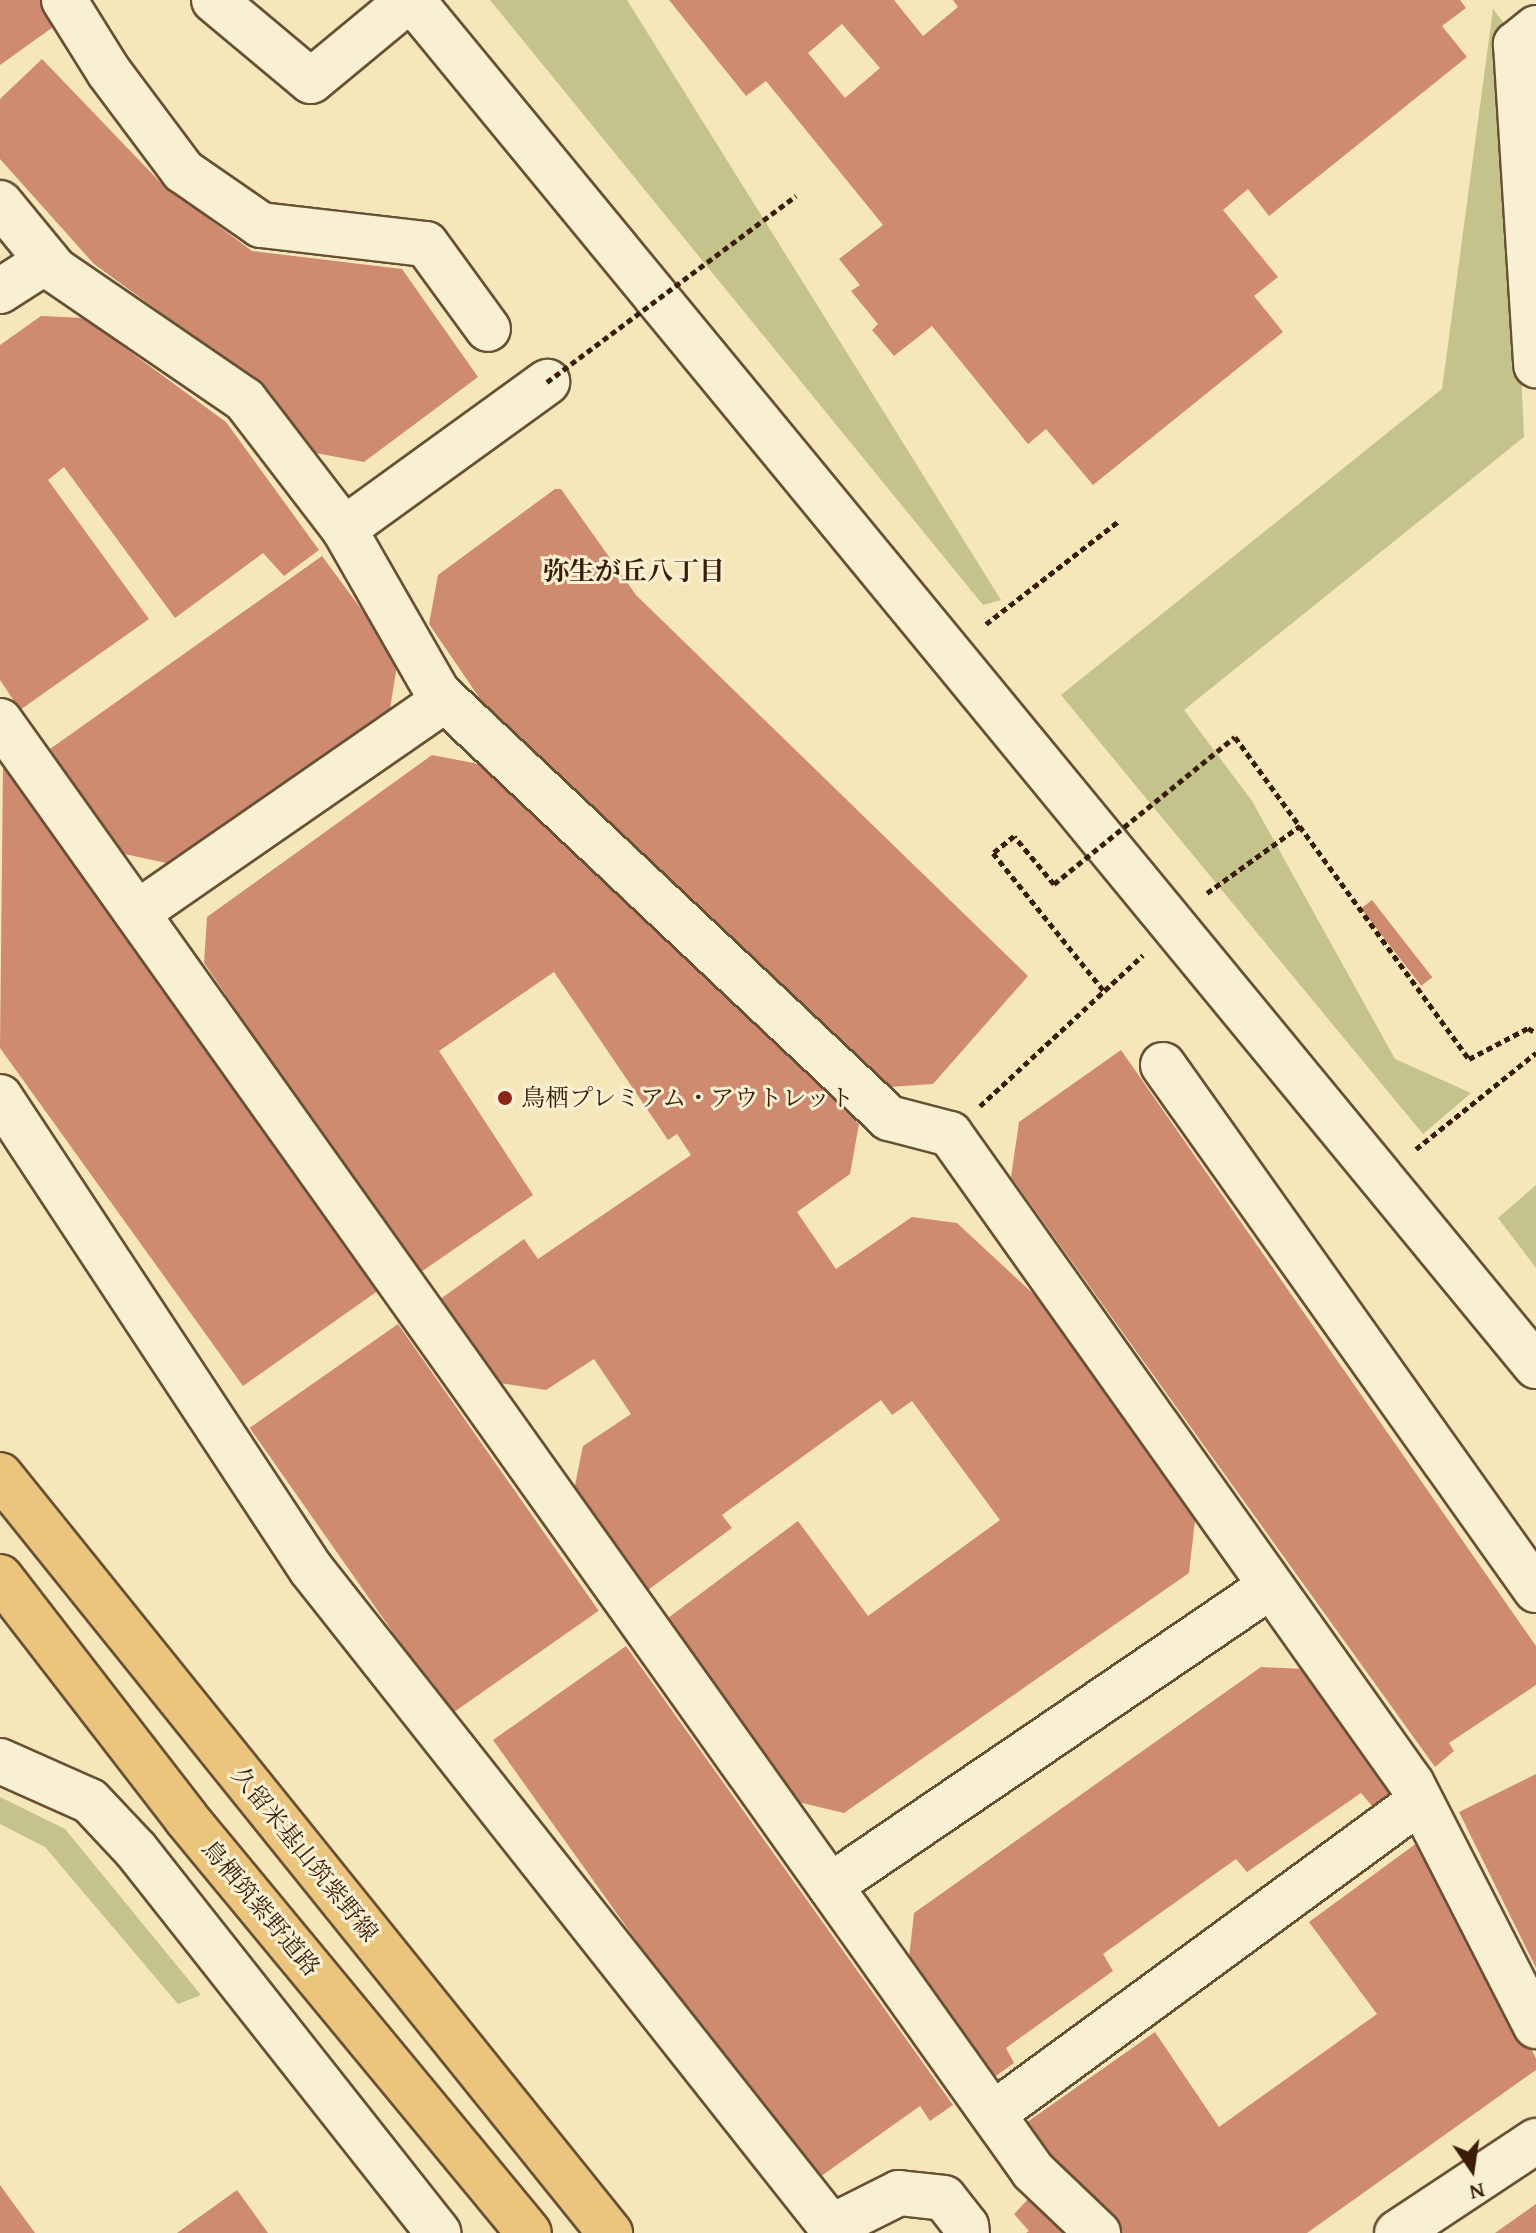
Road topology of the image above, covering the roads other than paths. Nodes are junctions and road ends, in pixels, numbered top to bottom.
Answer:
1 (64, 0) edge
2 (214, 0) edge
3 (410, 0) edge
4 (1536, 28) edge
5 (0, 203) edge
6 (47, 261) junction
7 (0, 291) edge
8 (488, 329) dead end
9 (1536, 365) edge
10 (547, 382) road end
11 (344, 529) junction
12 (445, 700) junction
13 (0, 721) edge
14 (137, 913) junction
15 (1163, 1065) dead end
16 (0, 1097) edge
17 (1536, 1366) edge
18 (0, 1475) edge
19 (0, 1577) edge
20 (1271, 1586) junction
21 (1536, 1590) edge
22 (0, 1761) edge
23 (1420, 1801) junction
24 (830, 1886) junction
25 (1536, 2026) edge
26 (993, 2114) junction
27 (1536, 2141) edge
28 (833, 2230) edge
29 (439, 2233) edge
30 (529, 2233) edge
31 (610, 2233) edge
32 (967, 2233) edge
33 (1098, 2233) edge
34 (1397, 2233) edge

1 - 8 street
2 - 3 street
3 - 17 street
4 - 9 street
5 - 6 street
6 - 7 street
6 - 11 street
10 - 11 street
11 - 12 street
12 - 14 street
12 - 20 street
13 - 14 street
14 - 24 street
15 - 21 street
16 - 28 street
18 - 31 main road, 久留米基山筑紫野線
19 - 30 main road, 鳥栖筑紫野道路
20 - 23 street
20 - 24 street
22 - 29 street
23 - 25 street
23 - 26 street
24 - 26 street
26 - 33 street
27 - 34 street
28 - 32 street

